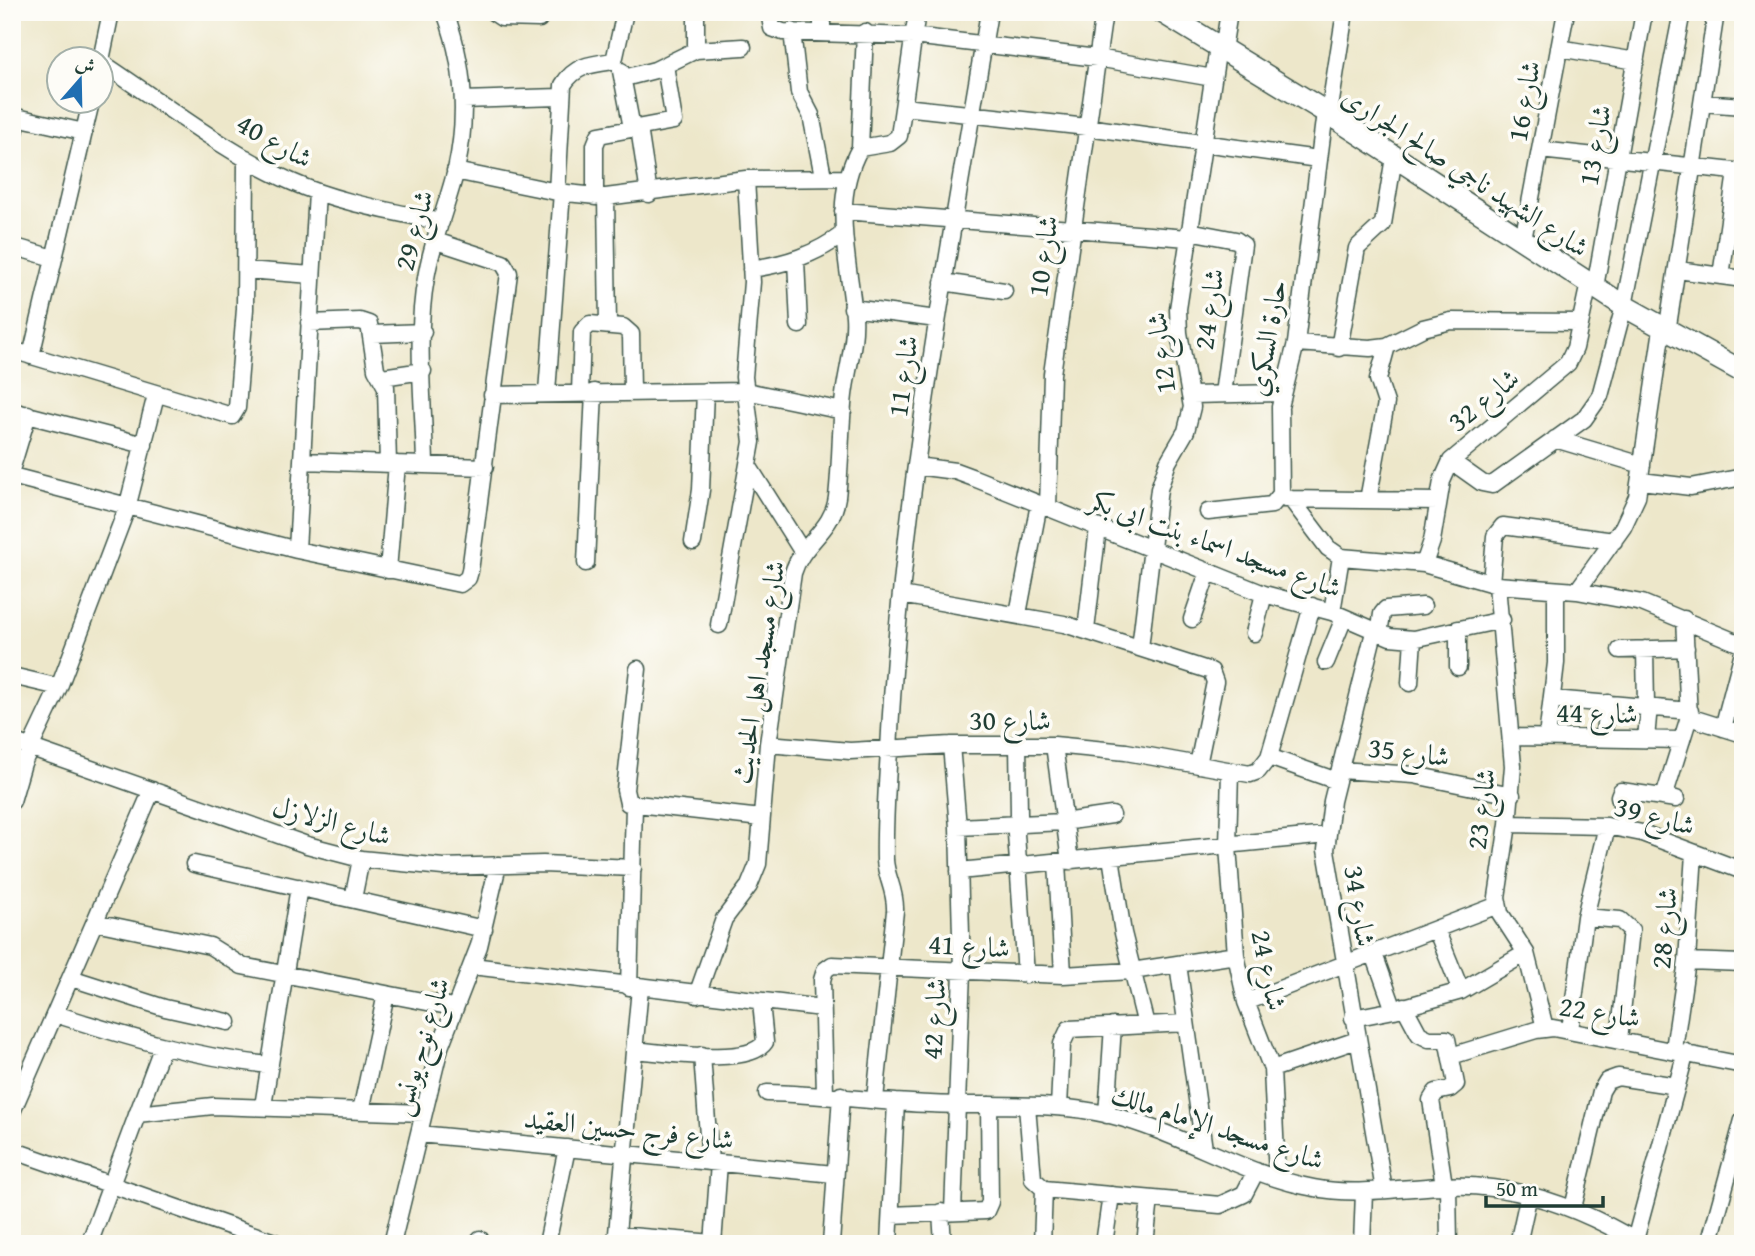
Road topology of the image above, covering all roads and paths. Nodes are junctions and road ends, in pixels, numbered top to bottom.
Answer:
1 (111, 12) edge
2 (445, 12) edge
3 (493, 12) edge
4 (625, 12) edge
5 (696, 12) edge
6 (769, 12) edge
7 (822, 12) edge
8 (917, 12) edge
9 (989, 12) edge
10 (1104, 12) edge
11 (1162, 12) edge
12 (1229, 12) edge
13 (1345, 12) edge
14 (1566, 12) edge
15 (1644, 12) edge
16 (1682, 12) edge
17 (1716, 12) edge
18 (539, 19) dead end
19 (792, 31) junction
20 (822, 32) junction
21 (864, 33) junction
22 (913, 36) junction
23 (984, 44) junction
24 (104, 46) edge
25 (743, 47) dead end
26 (1221, 48) junction
27 (1559, 48) junction
28 (696, 50) junction
29 (1097, 58) junction
30 (614, 61) junction
31 (1636, 61) junction
32 (665, 65) junction
33 (116, 71) edge
34 (624, 78) junction
35 (1213, 78) junction
36 (561, 97) junction
37 (463, 100) junction
38 (1702, 103) junction
39 (1743, 106) edge
40 (904, 107) junction
41 (1327, 113) junction
42 (972, 114) junction
43 (88, 116) edge
44 (15, 117) edge
45 (1087, 127) junction
46 (636, 128) junction
47 (84, 132) junction
48 (12, 142) edge
49 (1202, 143) junction
50 (860, 148) junction
51 (1540, 150) junction
52 (1394, 157) junction
53 (246, 158) junction
54 (1618, 158) junction
55 (1318, 159) junction
56 (1653, 162) junction
57 (1693, 167) junction
58 (456, 170) junction
59 (1739, 172) edge
60 (823, 176) junction
61 (848, 178) junction
62 (746, 179) junction
63 (317, 192) junction
64 (559, 192) junction
65 (649, 194) junction
66 (601, 197) junction
67 (843, 211) junction
68 (954, 220) junction
69 (441, 222) junction
70 (1073, 229) junction
71 (843, 233) junction
72 (1188, 234) junction
73 (1523, 240) junction
74 (436, 241) junction
75 (12, 246) edge
76 (53, 258) junction
77 (796, 260) junction
78 (751, 269) junction
79 (246, 270) junction
80 (1678, 270) junction
81 (312, 275) junction
82 (1721, 276) junction
83 (1743, 279) edge
84 (943, 282) junction
85 (1592, 285) junction
86 (1004, 291) dead end
87 (1624, 306) junction
88 (852, 307) junction
89 (937, 319) junction
90 (1580, 322) junction
91 (309, 323) junction
92 (608, 324) junction
93 (799, 325) dead end
94 (1665, 331) junction
95 (423, 332) junction
96 (372, 334) junction
97 (1296, 343) junction
98 (1387, 346) junction
99 (1339, 348) junction
100 (12, 350) edge
101 (31, 356) junction
102 (423, 371) junction
103 (1743, 372) edge
104 (382, 377) junction
105 (632, 391) junction
106 (705, 391) junction
107 (746, 391) junction
108 (548, 392) junction
109 (587, 392) junction
110 (1283, 393) junction
111 (156, 394) junction
112 (1223, 394) junction
113 (492, 395) junction
114 (1192, 395) junction
115 (843, 411) junction
116 (20, 412) edge
117 (1555, 439) junction
118 (144, 445) junction
119 (302, 461) junction
120 (1451, 461) junction
121 (393, 464) junction
122 (425, 465) junction
123 (916, 466) junction
124 (12, 467) edge
125 (485, 467) junction
126 (749, 467) junction
127 (1641, 473) junction
128 (12, 476) edge
129 (1743, 477) edge
130 (1285, 499) junction
131 (1368, 500) junction
132 (1438, 501) junction
133 (1044, 506) junction
134 (127, 508) junction
135 (1208, 512) dead end
136 (1098, 528) junction
137 (1614, 541) junction
138 (693, 542) dead end
139 (297, 550) junction
140 (1152, 550) junction
141 (802, 551) junction
142 (1340, 557) junction
143 (586, 563) dead end
144 (1424, 565) junction
145 (388, 570) junction
146 (1208, 572) junction
147 (1494, 584) junction
148 (1556, 590) junction
149 (1577, 591) junction
150 (1264, 594) junction
151 (901, 595) junction
152 (1312, 606) junction
153 (1423, 606) dead end
154 (1018, 614) junction
155 (1338, 615) junction
156 (1684, 618) junction
157 (1192, 619) dead end
158 (1502, 620) junction
159 (719, 625) dead end
160 (1458, 629) junction
161 (1086, 630) junction
162 (1254, 633) dead end
163 (1376, 633) junction
164 (1413, 639) junction
165 (1743, 645) edge
166 (1140, 648) junction
167 (1686, 648) junction
168 (1645, 649) junction
169 (1620, 650) dead end
170 (1743, 652) edge
171 (1326, 662) dead end
172 (1458, 667) dead end
173 (638, 669) dead end
174 (12, 676) edge
175 (1410, 683) dead end
176 (59, 687) junction
177 (1553, 699) junction
178 (1608, 703) junction
179 (1648, 706) junction
180 (1690, 714) junction
181 (1723, 728) junction
182 (1743, 734) edge
183 (1512, 737) junction
184 (1547, 737) junction
185 (1603, 737) junction
186 (1646, 739) junction
187 (1682, 740) junction
188 (12, 741) edge
189 (1018, 743) junction
190 (768, 744) junction
191 (951, 745) junction
192 (1054, 745) junction
193 (30, 747) junction
194 (889, 751) junction
195 (1269, 758) junction
196 (1198, 765) junction
197 (1230, 771) junction
198 (1338, 775) junction
199 (152, 790) junction
200 (1512, 795) junction
201 (12, 801) edge
202 (635, 806) junction
203 (1112, 815) dead end
204 (761, 818) junction
205 (1063, 822) junction
206 (1508, 824) junction
207 (1018, 825) junction
208 (1607, 826) junction
209 (958, 827) junction
210 (1627, 830) junction
211 (1327, 835) junction
212 (1228, 846) junction
213 (1694, 853) junction
214 (1111, 857) junction
215 (360, 859) junction
216 (1063, 862) junction
217 (194, 864) dead end
218 (498, 865) junction
219 (1018, 866) junction
220 (633, 868) junction
221 (1743, 871) edge
222 (959, 872) junction
223 (299, 887) junction
224 (353, 899) junction
225 (1498, 905) junction
226 (1585, 917) junction
227 (95, 922) junction
228 (484, 929) junction
229 (1436, 929) junction
230 (1526, 953) junction
231 (1374, 954) junction
232 (1236, 955) junction
233 (1687, 961) junction
234 (1743, 963) edge
235 (1178, 964) junction
236 (472, 966) junction
237 (1344, 966) junction
238 (888, 967) junction
239 (962, 971) junction
240 (1132, 971) junction
241 (285, 973) junction
242 (1026, 975) junction
243 (1063, 975) junction
244 (71, 978) junction
245 (634, 988) junction
246 (1461, 991) junction
247 (386, 994) junction
248 (697, 995) junction
249 (761, 1002) junction
250 (1246, 1002) junction
251 (453, 1007) junction
252 (1399, 1008) junction
253 (822, 1009) junction
254 (55, 1014) junction
255 (1353, 1018) junction
256 (228, 1022) dead end
257 (1186, 1023) junction
258 (1146, 1025) junction
259 (1113, 1026) junction
260 (1545, 1028) junction
261 (1570, 1030) junction
262 (1357, 1040) junction
263 (1619, 1040) junction
264 (162, 1048) junction
265 (634, 1050) junction
266 (1680, 1051) junction
267 (702, 1055) junction
268 (1451, 1056) junction
269 (1743, 1065) edge
270 (270, 1066) junction
271 (1272, 1069) junction
272 (1677, 1086) junction
273 (767, 1093) dead end
274 (833, 1095) junction
275 (875, 1099) junction
276 (896, 1102) junction
277 (955, 1105) junction
278 (989, 1105) junction
279 (1027, 1106) junction
280 (263, 1107) junction
281 (1059, 1107) junction
282 (12, 1111) edge
283 (361, 1111) junction
284 (424, 1113) junction
285 (137, 1114) junction
286 (1107, 1115) junction
287 (1743, 1120) edge
288 (419, 1134) junction
289 (567, 1148) junction
290 (1204, 1149) junction
291 (12, 1150) edge
292 (626, 1154) junction
293 (714, 1163) junction
294 (1256, 1171) junction
295 (834, 1174) junction
296 (1277, 1178) junction
297 (110, 1184) junction
298 (1446, 1185) junction
299 (1045, 1189) junction
300 (1384, 1191) junction
301 (1364, 1192) junction
302 (1529, 1194) junction
303 (1111, 1195) junction
304 (1150, 1199) junction
305 (1573, 1208) junction
306 (947, 1212) junction
307 (891, 1215) junction
308 (617, 1239) edge
309 (1637, 1243) edge
310 (89, 1244) edge
311 (280, 1244) edge
312 (392, 1244) edge
313 (547, 1244) edge
314 (713, 1244) edge
315 (831, 1244) edge
316 (889, 1244) edge
317 (943, 1244) edge
318 (1042, 1244) edge
319 (1104, 1244) edge
320 (1145, 1244) edge
321 (1362, 1244) edge
322 (1449, 1244) edge
323 (1518, 1244) edge
324 (1709, 1244) edge

1 - 24 street
2 - 37 street, شارع 29
3 - 18 street
4 - 30 street
5 - 28 street
6 - 19 street
7 - 20 street
8 - 22 street
9 - 23 street, شارع 11
10 - 29 street, شارع 10
11 - 26 street, شارع الشهيد ناجي صالح الجرارى
12 - 26 street, شارع 12
13 - 41 street, حارة السكري
14 - 27 street, شارع 16
15 - 31 street, شارع 13
16 - 56 street
17 - 38 street
19 - 20 street
19 - 60 street
20 - 21 street
21 - 22 street
21 - 50 street, شارع مسجد اهل الحديث
22 - 23 street
22 - 40 street
23 - 29 street
23 - 42 street, شارع 11
25 - 28 street
26 - 35 street, شارع 12
26 - 41 street, شارع الشهيد ناجي صالح الجرارى
27 - 31 street
27 - 51 street, شارع 16
28 - 32 street
29 - 35 street
29 - 45 street, شارع 10
30 - 34 street
30 - 36 street
31 - 54 street, شارع 13
32 - 34 street
32 - 46 street
33 - 53 street, شارع 40
34 - 46 street
35 - 49 street, شارع 12
36 - 37 street
36 - 64 street
37 - 58 street, شارع 29
38 - 39 street
38 - 57 street
40 - 42 street
40 - 50 street
41 - 52 street, شارع الشهيد ناجي صالح الجرارى
41 - 55 street, حارة السكري
42 - 45 street
42 - 68 street, شارع 11
43 - 47 street
44 - 47 street
44 - 48 street
45 - 49 street
45 - 70 street, شارع 10
46 - 65 street
46 - 66 street
47 - 76 street
49 - 55 street
49 - 72 street, شارع 12
50 - 61 street, شارع مسجد اهل الحديث
51 - 54 street
51 - 73 street, شارع 16
52 - 73 street, شارع الشهيد ناجي صالح الجرارى
52 - 99 street
53 - 63 street, شارع 40
53 - 79 street
54 - 56 street
54 - 85 street, شارع 13
55 - 97 street, حارة السكري
56 - 57 street
56 - 87 street
57 - 59 street
57 - 80 street
58 - 64 street
58 - 69 street, شارع 29
59 - 82 street
60 - 61 street
60 - 62 street
61 - 67 street, شارع مسجد اهل الحديث
62 - 65 street
62 - 78 street
63 - 69 street, شارع 40
63 - 81 street
64 - 66 street
64 - 108 street
65 - 66 street
66 - 92 street
67 - 68 street
67 - 71 street, شارع مسجد اهل الحديث
68 - 70 street
68 - 84 street, شارع 11
69 - 74 street, شارع 29
70 - 72 street
70 - 133 street, شارع 10
71 - 77 street
71 - 88 street, شارع مسجد اهل الحديث
72 - 112 street, شارع 24
72 - 114 street, شارع 12
73 - 85 street, شارع الشهيد ناجي صالح الجرارى
74 - 95 street, شارع 29
74 - 113 street
75 - 76 street
76 - 101 street
77 - 78 street
77 - 93 street
78 - 107 street
79 - 81 street
79 - 111 street
80 - 82 street
80 - 94 street
81 - 91 street
82 - 83 street
84 - 86 street
84 - 89 street, شارع 11
85 - 87 street, شارع الشهيد ناجي صالح الجرارى
85 - 90 street, شارع 32
87 - 94 street, شارع الشهيد ناجي صالح الجرارى
87 - 117 street
88 - 89 street
88 - 115 street, شارع مسجد اهل الحديث
89 - 123 street, شارع 11
90 - 98 street
90 - 120 street, شارع 32
91 - 96 street
91 - 119 street
92 - 105 street
92 - 109 street
94 - 103 street, شارع الشهيد ناجي صالح الجرارى
94 - 127 street
95 - 96 street
95 - 102 street, شارع 29
96 - 104 street
97 - 99 street
97 - 110 street, حارة السكري
98 - 99 street
98 - 131 street
100 - 101 street
101 - 111 street
102 - 104 street
102 - 122 street, شارع 29
104 - 121 street
105 - 106 street
105 - 109 street
106 - 107 street
106 - 138 street
107 - 115 street
107 - 126 street
108 - 109 street
108 - 113 street
109 - 143 street
110 - 112 street
110 - 130 street, حارة السكري
111 - 118 street
112 - 114 street
113 - 125 street
114 - 140 street, شارع 12
115 - 141 street, شارع مسجد اهل الحديث
116 - 118 street
116 - 124 street
117 - 120 street
117 - 127 street
118 - 134 street
119 - 121 street
119 - 139 street
120 - 132 street, شارع 32
121 - 122 street
121 - 145 street
122 - 125 street
123 - 133 street, شارع مسجد اسماء بنت ابى بكر
123 - 151 street, شارع 11
125 - 145 street
126 - 141 street
126 - 159 street
127 - 129 street
127 - 137 street
128 - 134 street
130 - 131 street
130 - 135 street
130 - 142 street
131 - 132 street
132 - 144 street, شارع 32
133 - 136 street, شارع مسجد اسماء بنت ابى بكر
133 - 154 street, شارع 10
134 - 139 street
134 - 176 street
136 - 140 street, شارع مسجد اسماء بنت ابى بكر
136 - 161 street
137 - 147 street, شارع 23
137 - 149 street
139 - 145 street
140 - 146 street, شارع مسجد اسماء بنت ابى بكر
140 - 166 street, شارع 12
141 - 190 street, شارع مسجد اهل الحديث
142 - 144 street
142 - 155 street
144 - 147 street
146 - 150 street, شارع مسجد اسماء بنت ابى بكر
146 - 157 street
147 - 148 street
147 - 158 street, شارع 23
148 - 149 street
148 - 177 street
149 - 156 street
150 - 152 street, شارع مسجد اسماء بنت ابى بكر
150 - 162 street
151 - 154 street
151 - 194 street, شارع 11
152 - 155 street, شارع مسجد اسماء بنت ابى بكر
152 - 195 street
153 - 163 street, شارع 34
154 - 161 street
155 - 163 street, شارع مسجد اسماء بنت ابى بكر
155 - 171 street
156 - 165 street
156 - 167 street
158 - 160 street, شارع مسجد اسماء بنت ابى بكر
158 - 183 street, شارع 23
160 - 164 street, شارع مسجد اسماء بنت ابى بكر
160 - 172 street
161 - 166 street
163 - 164 street, شارع مسجد اسماء بنت ابى بكر
163 - 198 street, شارع 34
164 - 175 street
166 - 196 street
167 - 168 street
167 - 180 street
168 - 169 street
168 - 179 street
170 - 181 street
173 - 202 street
174 - 176 street
176 - 193 street
177 - 178 street
177 - 184 street
178 - 179 street
178 - 185 street
179 - 180 street
179 - 186 street
180 - 181 street
180 - 187 street
181 - 182 street
183 - 184 street, شارع 44
183 - 200 street, شارع 23
184 - 185 street, شارع 44
185 - 186 street, شارع 44
186 - 187 street, شارع 44
187 - 210 street
188 - 193 street, شارع الزلازل
189 - 191 street, شارع 30
189 - 192 street, شارع 30
189 - 207 street
190 - 194 street, شارع 30
190 - 204 street, شارع مسجد اهل الحديث
191 - 194 street, شارع 30
191 - 209 street, شارع 42
192 - 196 street, شارع 30
192 - 205 street
193 - 199 street, شارع الزلازل
193 - 201 street
194 - 238 street, شارع 11
195 - 197 street, شارع 30
195 - 198 street, شارع 35
196 - 197 street, شارع 30
197 - 212 street, شارع 24
198 - 200 street, شارع 35
198 - 211 street, شارع 34
199 - 215 street, شارع الزلازل
199 - 227 street
200 - 206 street, شارع 23
202 - 204 street
202 - 220 street
203 - 205 street
204 - 248 street, شارع مسجد اهل الحديث
205 - 207 street
205 - 216 street
206 - 208 street, شارع 39
206 - 225 street, شارع 23
207 - 209 street
207 - 219 street
208 - 210 street, شارع 39
208 - 226 street
209 - 222 street, شارع 42
210 - 213 street, شارع 39
211 - 212 street
211 - 237 street, شارع 34
212 - 214 street
212 - 232 street, شارع 24
213 - 221 street, شارع 39
213 - 233 street, شارع 28
214 - 216 street
214 - 240 street
215 - 218 street, شارع الزلازل
215 - 224 street
216 - 219 street
216 - 243 street
217 - 223 street
218 - 220 street, شارع الزلازل
218 - 228 street, شارع نوح يونس
219 - 222 street
219 - 242 street
220 - 245 street
222 - 239 street, شارع 42
223 - 224 street
223 - 241 street
224 - 228 street
225 - 229 street
225 - 230 street
226 - 261 street
226 - 263 street
227 - 241 street
227 - 244 street
228 - 236 street, شارع نوح يونس
229 - 231 street
229 - 246 street
230 - 246 street
230 - 260 street
231 - 237 street
231 - 252 street
232 - 235 street, شارع 41
232 - 250 street, شارع 24
233 - 234 street
233 - 266 street, شارع 28
235 - 240 street, شارع 41
235 - 257 street
236 - 245 street
236 - 251 street, شارع نوح يونس
237 - 250 street
237 - 255 street, شارع 34
238 - 239 street, شارع 41
238 - 253 street, شارع 41
238 - 275 street, شارع 11
239 - 242 street, شارع 41
239 - 277 street, شارع 42
240 - 243 street, شارع 41
240 - 258 street
241 - 247 street
241 - 270 street
242 - 243 street, شارع 41
244 - 254 street
244 - 256 street
245 - 248 street
245 - 265 street
246 - 252 street
247 - 251 street
247 - 283 street
248 - 249 street
249 - 253 street
249 - 267 street
250 - 271 street, شارع 24
251 - 284 street, شارع نوح يونس
252 - 255 street
252 - 268 street
253 - 274 street, شارع 41
254 - 264 street
254 - 282 street
255 - 262 street, شارع 34
257 - 258 street
257 - 290 street
258 - 259 street
259 - 281 street
259 - 286 street
260 - 261 street, شارع 22
260 - 268 street, شارع 22
261 - 263 street, شارع 22
262 - 271 street
262 - 300 street, شارع 34
263 - 266 street, شارع 22
264 - 270 street
264 - 285 street
265 - 267 street
265 - 292 street
266 - 269 street, شارع 22
266 - 272 street, شارع 28
267 - 293 street
268 - 298 street
270 - 280 street
271 - 296 street, شارع 24
272 - 305 street
272 - 309 street, شارع 28
273 - 274 street, شارع مسجد الإمام مالك
274 - 275 street, شارع مسجد الإمام مالك
274 - 295 street, شارع 41
275 - 276 street, شارع مسجد الإمام مالك
276 - 277 street, شارع مسجد الإمام مالك
276 - 307 street
277 - 278 street, شارع مسجد الإمام مالك
277 - 306 street, شارع 42
278 - 279 street, شارع مسجد الإمام مالك
278 - 306 street
279 - 281 street, شارع مسجد الإمام مالك
279 - 299 street
280 - 283 street
280 - 285 street
281 - 286 street, شارع مسجد الإمام مالك
283 - 284 street
284 - 288 street, شارع نوح يونس
285 - 297 street
286 - 290 street, شارع مسجد الإمام مالك
287 - 324 street
288 - 289 street, شارع فرج حسين العقيد
288 - 312 street, شارع نوح يونس
289 - 292 street, شارع فرج حسين العقيد
289 - 313 street
290 - 294 street, شارع مسجد الإمام مالك
291 - 297 street
292 - 293 street, شارع فرج حسين العقيد
292 - 308 street
293 - 295 street, شارع فرج حسين العقيد
293 - 314 street
294 - 296 street, شارع مسجد الإمام مالك
294 - 304 street
295 - 315 street, شارع 41
296 - 301 street, شارع مسجد الإمام مالك
297 - 310 street
297 - 311 street
298 - 300 street, شارع مسجد الإمام مالك
298 - 302 street, شارع مسجد الإمام مالك
298 - 322 street
299 - 303 street
299 - 318 street
300 - 301 street, شارع مسجد الإمام مالك
301 - 321 street
302 - 305 street, شارع مسجد الإمام مالك
302 - 323 street
303 - 304 street
303 - 319 street
304 - 320 street
305 - 309 street, شارع مسجد الإمام مالك
306 - 307 street
306 - 317 street, شارع 42
307 - 316 street
308 - 314 street

